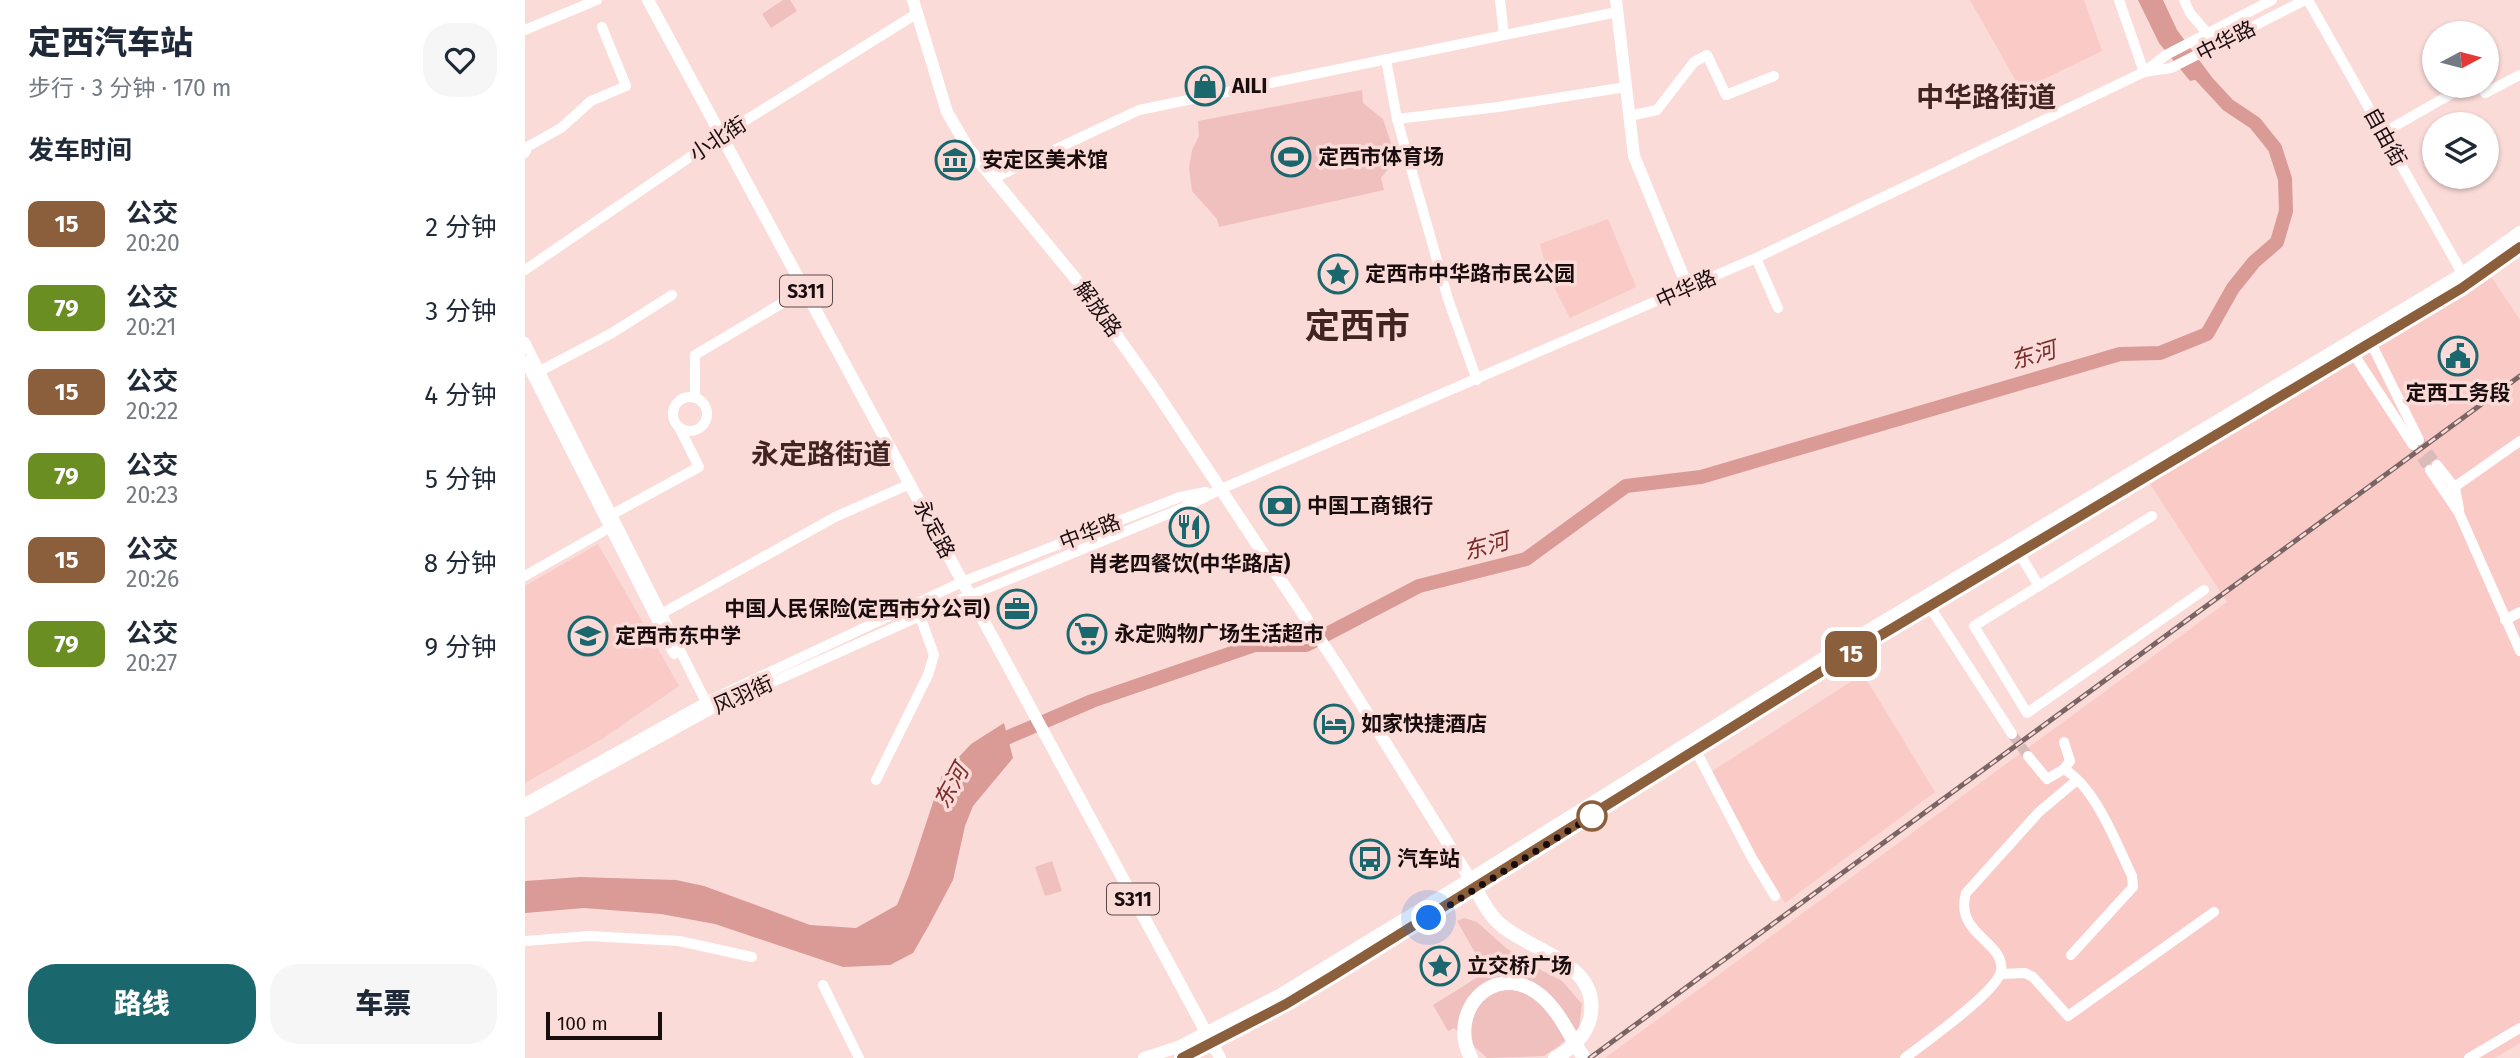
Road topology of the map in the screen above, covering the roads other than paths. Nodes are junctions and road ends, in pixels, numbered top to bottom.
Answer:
1 (597, 0) edge
2 (648, 0) edge
3 (913, 0) edge
4 (1500, 0) edge
5 (2119, 0) edge
6 (2184, 0) edge
7 (2272, 0) edge
8 (2307, 0) edge
9 (1616, 6) edge
10 (916, 14) junction
11 (602, 27) dead end
12 (525, 30) edge
13 (1504, 35) junction
14 (2207, 36) junction
15 (1386, 59) junction
16 (2144, 72) junction
17 (2520, 75) edge
18 (1774, 76) dead end
19 (2499, 86) edge
20 (1626, 87) junction
21 (2444, 98) edge
22 (1629, 116) junction
23 (1397, 119) junction
24 (2383, 133) junction
25 (722, 135) junction
26 (525, 153) edge
27 (994, 178) junction
28 (2520, 232) edge
29 (2520, 247) edge
30 (1756, 258) junction
31 (525, 270) edge
32 (2462, 273) junction
33 (1688, 288) junction
34 (806, 289) junction
35 (672, 295) dead end
36 (1777, 308) dead end
37 (2368, 337) junction
38 (525, 341) edge
39 (2350, 348) junction
40 (525, 361) edge
41 (540, 371) junction
42 (1476, 380) junction
43 (695, 397) junction
44 (679, 427) junction
45 (2520, 441) edge
46 (2434, 468) tunnel mouth
47 (909, 484) junction
48 (1220, 489) junction
49 (2450, 490) junction
50 (611, 515) junction
51 (2152, 516) dead end
52 (609, 528) junction
53 (2019, 553) junction
54 (525, 576) edge
55 (962, 582) junction
56 (2039, 586) junction
57 (2204, 590) dead end
58 (970, 596) junction
59 (1930, 607) junction
60 (2520, 612) edge
61 (661, 614) junction
62 (920, 616) junction
63 (2505, 620) junction
64 (2520, 650) edge
65 (705, 707) junction
66 (2012, 734) tunnel mouth
67 (2064, 742) dead end
68 (1696, 751) junction
69 (2028, 756) tunnel mouth
70 (2064, 769) junction
71 (876, 780) dead end
72 (2077, 780) junction
73 (525, 803) edge
74 (525, 812) edge
75 (1473, 884) junction
76 (1775, 896) dead end
77 (2214, 912) dead end
78 (525, 940) edge
79 (2071, 955) dead end
80 (753, 957) dead end
81 (2001, 974) junction
82 (823, 985) dead end
83 (2520, 1028) edge
84 (1209, 1037) junction
85 (1469, 1053) edge
86 (859, 1058) edge
87 (1144, 1058) edge
88 (1181, 1058) edge
89 (1220, 1058) edge
90 (1555, 1058) edge
91 (1584, 1058) edge
92 (1905, 1058) edge
93 (2469, 1058) edge

1 - 12 street
2 - 25 main road, 永定路 / S311
3 - 10 main road, 解放路
4 - 13 street
5 - 16 street
6 - 14 street
7 - 14 street, 中华路
8 - 16 street, 中华路
8 - 24 street, 自由街
9 - 13 street
9 - 20 main road
10 - 25 street, 小北街
10 - 27 main road, 解放路
11 - 26 street
13 - 15 street
14 - 16 street, 中华路
15 - 23 street
15 - 27 street
16 - 30 street, 中华路
17 - 19 street
18 - 22 street
20 - 22 main road
20 - 23 street
21 - 24 street
22 - 33 main road
23 - 42 street
24 - 32 street, 自由街
25 - 31 street, 小北街
25 - 34 main road, 永定路 / S311
27 - 48 main road, 解放路
28 - 32 main road
29 - 37 main road
30 - 33 street, 中华路
30 - 36 street
32 - 37 main road
33 - 42 street, 中华路
34 - 43 street
34 - 47 main road, 永定路 / S311
35 - 41 street
37 - 39 main road
37 - 39 street
38 - 41 street
39 - 53 main road
39 - 75 main road
40 - 52 street
41 - 50 street
42 - 48 street, 中华路
43 - 44 street
43 - 44 street
44 - 50 street
45 - 49 street
46 - 49 street
47 - 55 main road, 永定路 / S311
47 - 61 street
48 - 55 street, 中华路
48 - 58 street, 中华路
48 - 75 main road, 解放路
49 - 63 street
50 - 61 street
51 - 56 street
52 - 54 street
52 - 65 street
53 - 56 street
53 - 59 main road
55 - 58 main road, 永定路 / S311
55 - 65 street, 风羽街
56 - 57 street
58 - 62 street, 风羽街
58 - 84 main road, 永定路 / S311
59 - 66 street
59 - 68 main road
60 - 63 street
61 - 65 street
62 - 65 street, 风羽街
62 - 71 street
63 - 64 street
65 - 73 street, 风羽街
65 - 74 street, 风羽街
67 - 70 street
68 - 75 main road
68 - 76 street
69 - 70 street
70 - 72 street
72 - 79 street
72 - 81 street
75 - 84 main road
75 - 90 highway
77 - 81 street
78 - 80 street
81 - 92 street
82 - 86 street
83 - 93 street
84 - 87 main road
84 - 88 main road
84 - 89 main road, 永定路
85 - 91 highway

